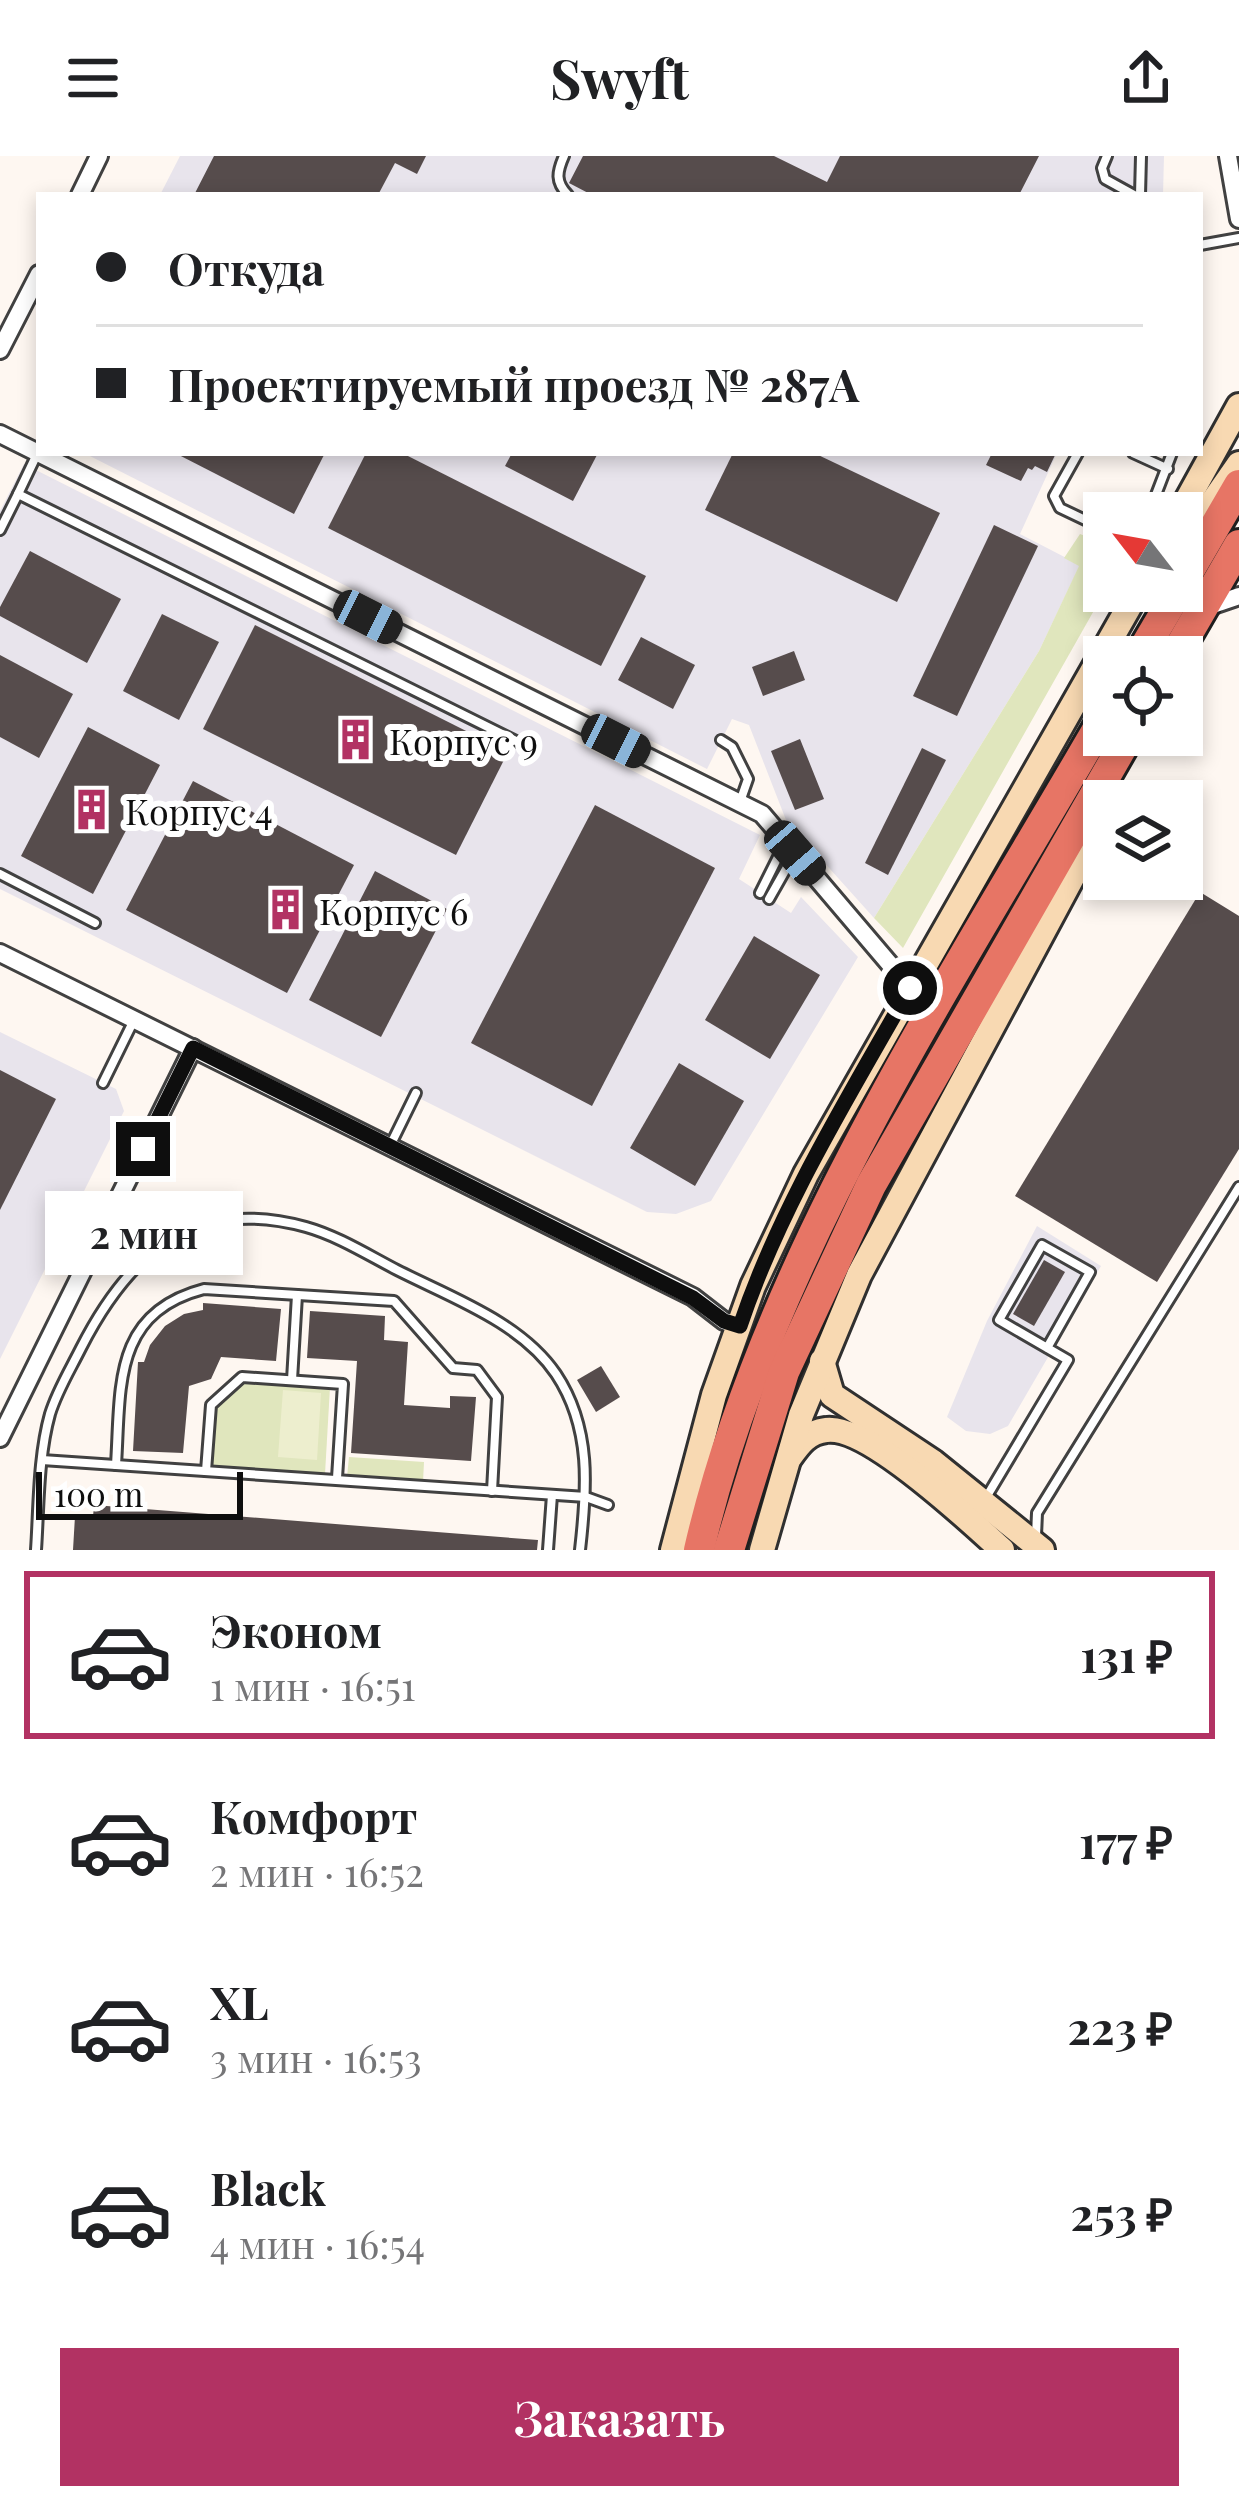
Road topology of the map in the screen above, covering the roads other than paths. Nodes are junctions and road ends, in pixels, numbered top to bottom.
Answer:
1 (99, 156) edge
2 (564, 156) edge
3 (1107, 156) edge
4 (1141, 156) edge
5 (1228, 156) edge
6 (81, 192) edge
7 (565, 192) edge
8 (1131, 192) edge
9 (1137, 192) edge
10 (1239, 219) edge
11 (1239, 238) edge
12 (1203, 244) edge
13 (36, 280) edge
14 (0, 350) edge
15 (1239, 406) edge
16 (0, 434) edge
17 (36, 450) edge
18 (36, 455) edge
19 (48, 456) edge
20 (1076, 456) edge
21 (1140, 456) edge
22 (1171, 456) edge
23 (1239, 464) edge
24 (1168, 469) junction
25 (1239, 484) edge
26 (1158, 492) edge
27 (1192, 492) edge
28 (18, 494) junction
29 (1203, 516) edge
30 (1083, 519) edge
31 (0, 530) edge
32 (1239, 545) edge
33 (1203, 547) edge
34 (1203, 585) edge
35 (1239, 596) edge
36 (1203, 599) edge
37 (1178, 612) edge
38 (1157, 636) edge
39 (1083, 691) edge
40 (721, 740) dead end
41 (528, 747) dead end
42 (1083, 754) edge
43 (1120, 756) edge
44 (739, 803) junction
45 (790, 847) junction
46 (1083, 857) edge
47 (0, 874) edge
48 (765, 896) dead end
49 (94, 923) dead end
50 (0, 953) edge
51 (910, 988) junction
52 (134, 1019) junction
53 (193, 1048) junction
54 (103, 1083) dead end
55 (416, 1093) dead end
56 (390, 1146) junction
57 (1239, 1187) edge
58 (297, 1294) junction
59 (740, 1326) junction
60 (1047, 1348) junction
61 (822, 1361) junction
62 (292, 1380) junction
63 (0, 1438) edge
64 (42, 1460) junction
65 (785, 1464) junction
66 (116, 1465) junction
67 (206, 1471) junction
68 (337, 1478) junction
69 (492, 1491) junction
70 (552, 1495) junction
71 (586, 1497) junction
72 (983, 1502) junction
73 (608, 1504) dead end
74 (1037, 1513) junction
75 (1004, 1521) junction
76 (1039, 1548) edge
77 (36, 1550) edge
78 (548, 1550) edge
79 (580, 1550) edge
80 (673, 1550) edge
81 (699, 1550) edge
82 (729, 1550) edge
83 (762, 1550) edge
84 (1002, 1550) edge

1 - 6 street
2 - 7 lane
3 - 8 lane
4 - 9 lane
5 - 10 street
11 - 12 lane
13 - 14 street
15 - 27 street
16 - 17 street
18 - 28 lane
19 - 44 street
20 - 30 lane
21 - 24 lane
22 - 24 lane
23 - 29 street
24 - 26 lane
25 - 33 highway
28 - 31 lane
28 - 41 lane
32 - 34 highway
35 - 36 street
37 - 38 highway
39 - 51 street
40 - 44 lane
42 - 81 highway
43 - 82 highway
44 - 45 street
45 - 48 lane
45 - 51 street
46 - 61 street
47 - 49 lane
50 - 52 street
51 - 59 street
52 - 53 street
52 - 54 lane
53 - 56 street
53 - 63 street
55 - 56 lane
56 - 59 street
57 - 74 lane
58 - 62 lane
58 - 66 lane
58 - 69 lane
59 - 80 street
60 - 60 lane
60 - 72 lane
61 - 65 street
61 - 72 street
62 - 67 lane
62 - 68 lane
64 - 66 lane
64 - 71 lane
64 - 77 lane
65 - 83 street
65 - 84 street
66 - 67 lane
67 - 68 lane
68 - 69 lane
69 - 70 lane
70 - 71 lane
70 - 78 lane
71 - 73 lane
71 - 79 lane
72 - 75 street
74 - 75 lane
74 - 76 lane
75 - 76 street

